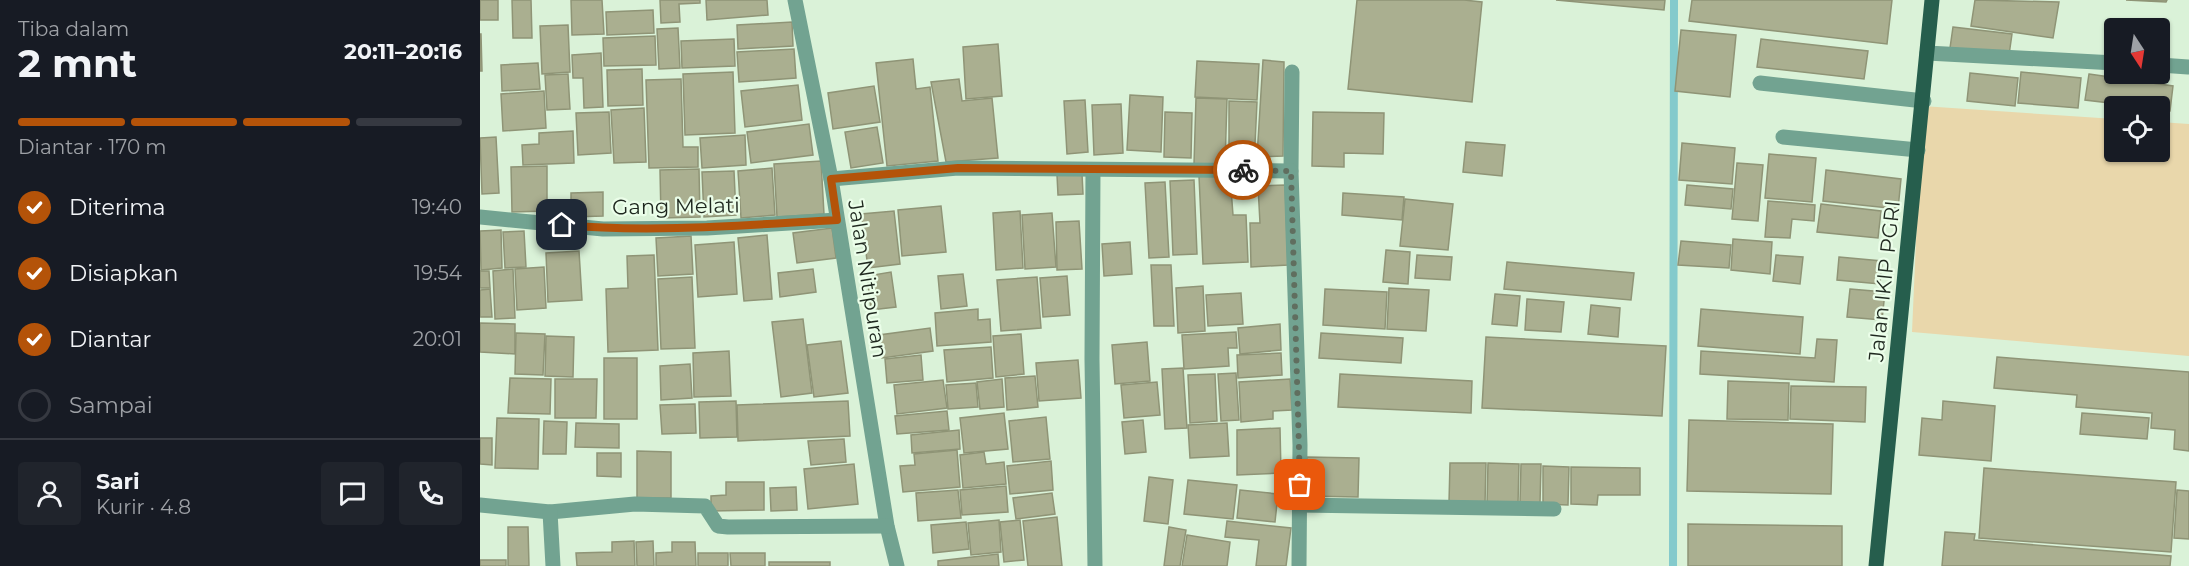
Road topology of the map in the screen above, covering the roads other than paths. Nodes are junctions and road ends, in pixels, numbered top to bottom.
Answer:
1 (795, 0) edge
2 (1932, 0) edge
3 (1927, 53) junction
4 (2104, 62) edge
5 (2170, 66) edge
6 (2188, 67) edge
7 (1292, 72) dead end
8 (1760, 83) dead end
9 (1924, 101) junction
10 (1783, 137) dead end
11 (1918, 150) junction
12 (1093, 170) junction
13 (1291, 171) junction
14 (831, 179) junction
15 (480, 217) edge
16 (837, 220) junction
17 (480, 505) edge
18 (1300, 505) junction
19 (1554, 509) dead end
20 (550, 512) junction
21 (887, 526) junction
22 (553, 566) edge
23 (897, 566) edge
24 (1095, 566) edge
25 (1299, 566) edge
26 (1876, 566) edge

1 - 14 street, Jalan Nitipuran
2 - 3 main road, Jalan IKIP PGRI
3 - 4 street
3 - 9 main road, Jalan IKIP PGRI
5 - 6 street
7 - 13 street
8 - 9 street
9 - 11 main road, Jalan IKIP PGRI
10 - 11 street
11 - 26 main road, Jalan IKIP PGRI
12 - 13 street
12 - 14 street
12 - 24 street
13 - 18 street
14 - 16 street, Jalan Nitipuran
15 - 16 street, Gang Melati
16 - 21 street, Jalan Nitipuran
17 - 20 street
18 - 19 street
18 - 25 street
20 - 21 street
20 - 22 street
21 - 23 street, Jalan Nitipuran

